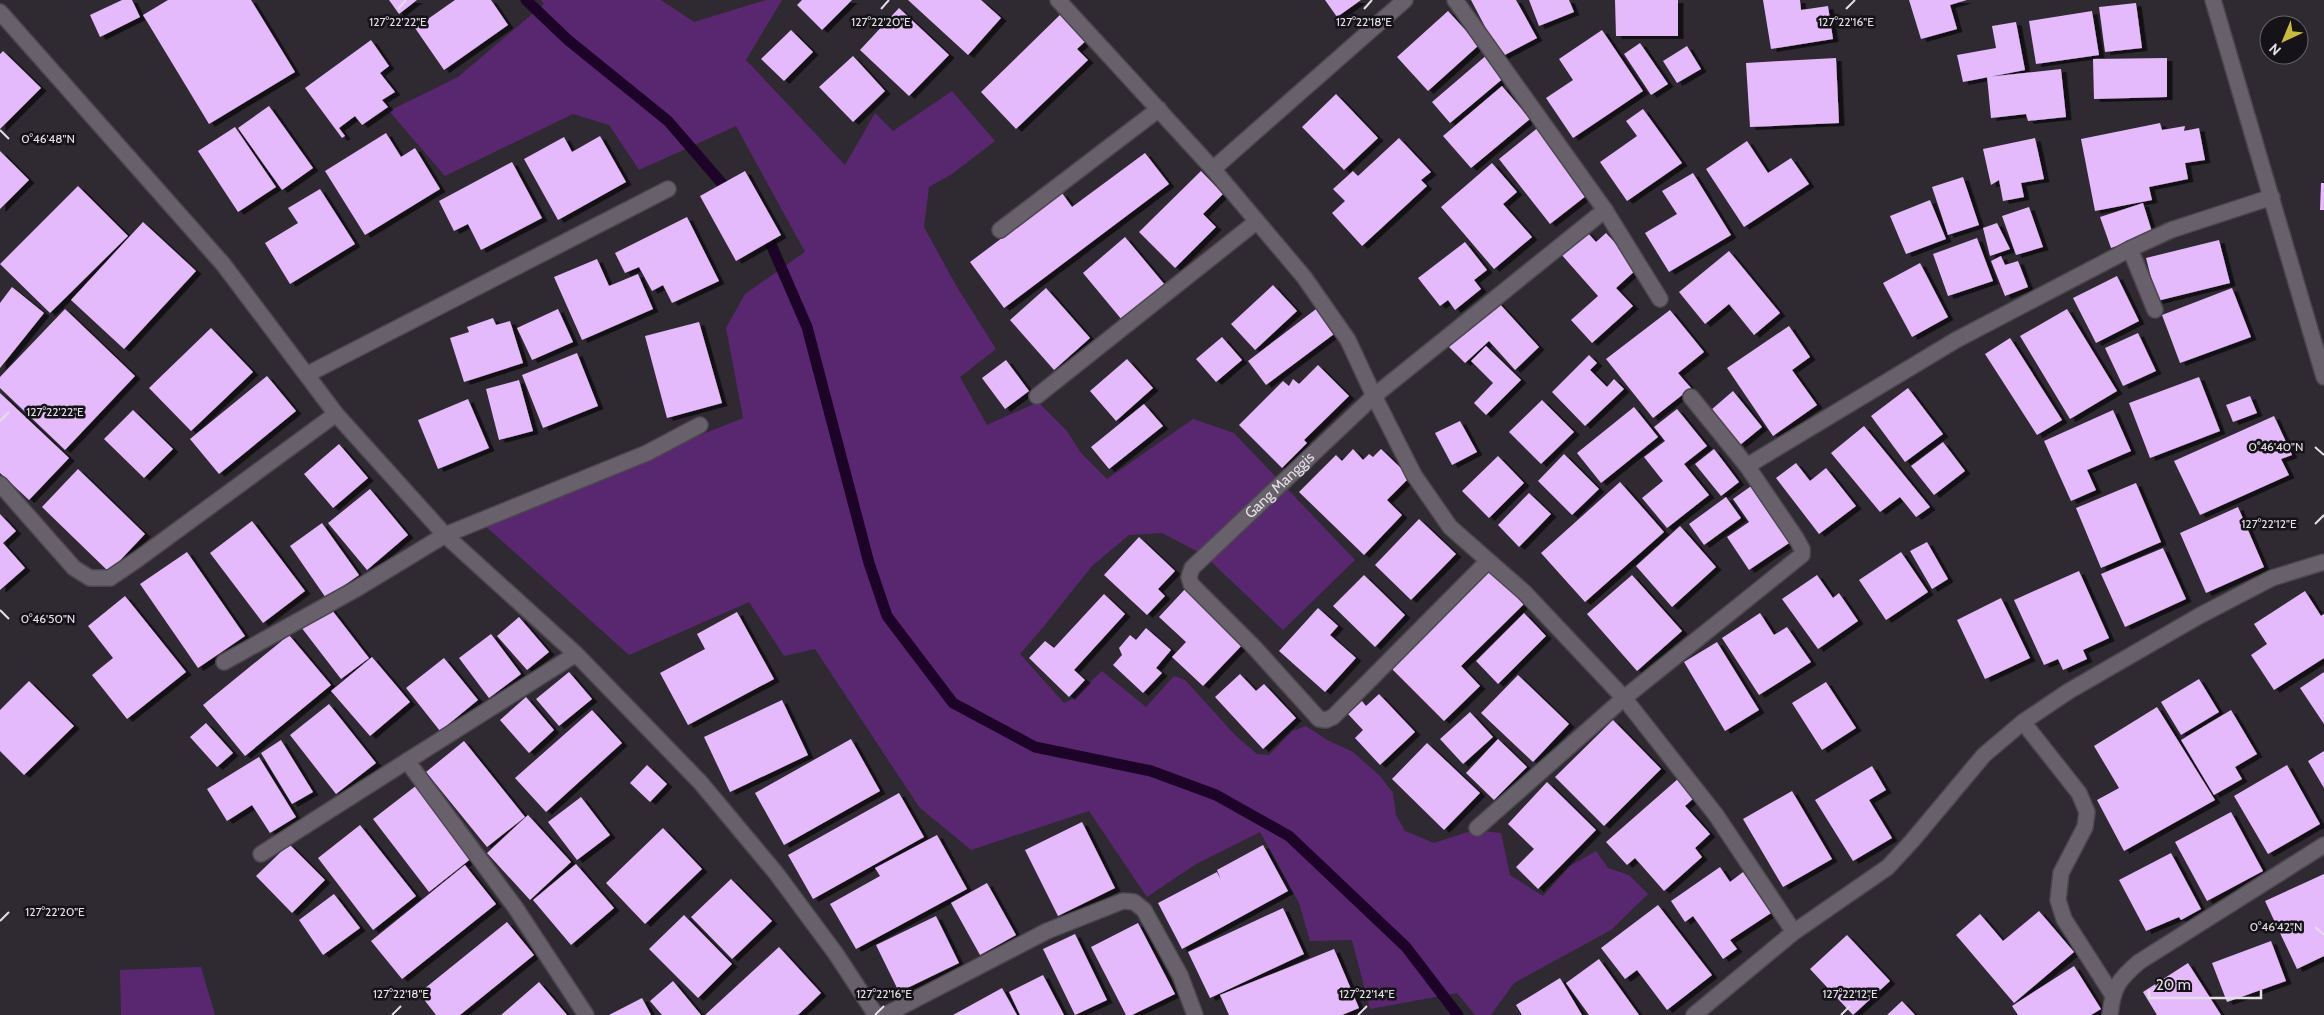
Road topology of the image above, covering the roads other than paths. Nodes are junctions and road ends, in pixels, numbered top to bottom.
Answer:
1 (1058, 0) edge
2 (1405, 0) edge
3 (1455, 0) edge
4 (2213, 0) edge
5 (0, 12) edge
6 (1159, 109) junction
7 (1213, 169) junction
8 (668, 189) dead end
9 (2272, 197) junction
10 (1606, 210) junction
11 (1256, 222) junction
12 (1000, 230) dead end
13 (2130, 249) junction
14 (1660, 299) dead end
15 (2155, 310) dead end
16 (308, 374) junction
17 (2324, 376) edge
18 (1037, 396) dead end
19 (1374, 396) junction
20 (1691, 397) dead end
21 (336, 414) junction
22 (700, 425) dead end
23 (1747, 466) junction
24 (0, 484) edge
25 (444, 534) junction
26 (1488, 561) junction
27 (2324, 562) edge
28 (576, 654) junction
29 (224, 662) dead end
30 (1624, 698) junction
31 (2023, 722) junction
32 (407, 761) junction
33 (1477, 828) dead end
34 (2324, 845) edge
35 (261, 854) dead end
36 (1794, 932) junction
37 (2112, 994) junction
38 (586, 1015) edge
39 (876, 1015) edge
40 (885, 1015) edge
41 (1195, 1015) edge
42 (1694, 1015) edge
43 (2110, 1015) edge

1 - 6 street
2 - 7 street
3 - 10 street
4 - 9 street
5 - 16 street
6 - 7 street
6 - 12 street
7 - 11 street
8 - 16 street
9 - 13 street
9 - 17 street
10 - 14 street
10 - 19 street, Gang Manggis
11 - 18 street
11 - 19 street
13 - 15 street
13 - 23 street
16 - 21 street
19 - 26 street
19 - 26 street, Gang Manggis
20 - 23 street
21 - 24 street
21 - 25 street
22 - 25 street
23 - 30 street
25 - 28 street
25 - 29 street
26 - 30 street
27 - 31 street
28 - 32 street
28 - 39 street
30 - 33 street
30 - 36 street
31 - 36 street
31 - 37 street
32 - 35 street
32 - 38 street
34 - 37 street
36 - 42 street
37 - 43 street
40 - 41 street

